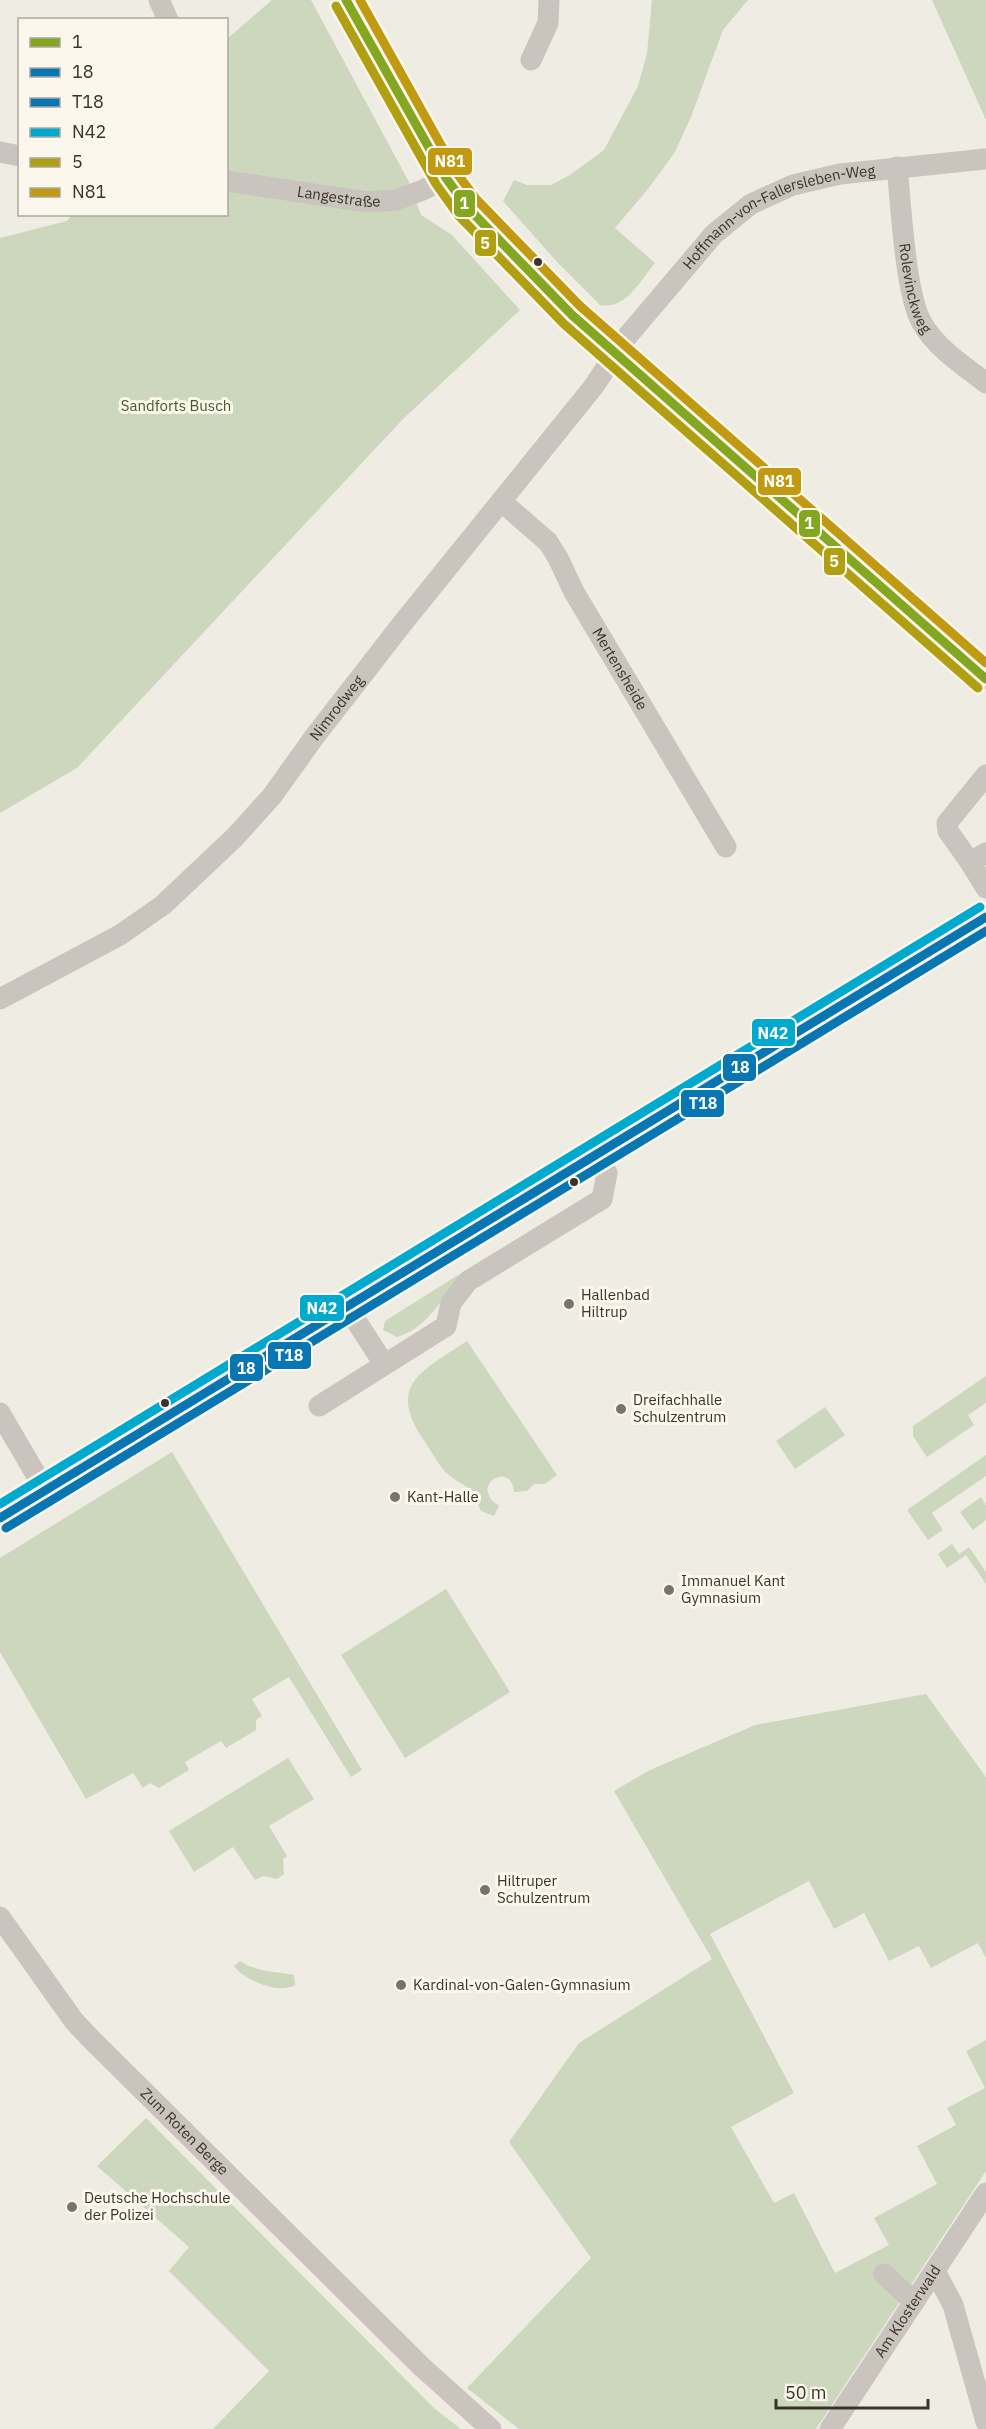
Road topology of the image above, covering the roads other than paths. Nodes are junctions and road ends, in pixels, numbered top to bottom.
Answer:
1 (159, 0) edge
2 (346, 0) edge
3 (549, 0) edge
4 (167, 18) edge
5 (531, 60) dead end
6 (0, 152) edge
7 (18, 156) edge
8 (986, 159) edge
9 (897, 167) junction
10 (446, 178) junction
11 (228, 181) edge
12 (617, 355) junction
13 (986, 383) edge
14 (502, 502) junction
15 (986, 679) edge
16 (986, 775) edge
17 (726, 847) dead end
18 (978, 857) edge
19 (986, 888) edge
20 (986, 917) edge
21 (0, 999) edge
22 (596, 1155) junction
23 (347, 1307) junction
24 (384, 1364) junction
25 (319, 1406) dead end
26 (0, 1413) edge
27 (45, 1490) junction
28 (0, 1518) edge
29 (4, 1930) edge
30 (986, 2193) edge
31 (935, 2271) junction
32 (884, 2274) dead end
33 (914, 2302) junction
34 (986, 2422) edge
35 (491, 2429) edge
36 (830, 2429) edge

1 - 4 street
2 - 10 street
3 - 5 street
6 - 7 street
8 - 9 street, Hoffmann-von-Fallersleben-Weg
9 - 12 street, Hoffmann-von-Fallersleben-Weg
9 - 13 street, Rolevinckweg
10 - 11 street, Langestraße
10 - 12 street
12 - 14 street, Nimrodweg
12 - 15 street
14 - 17 street, Mertensheide
14 - 21 street, Nimrodweg
16 - 18 street
18 - 19 street
20 - 22 main road
22 - 23 main road
22 - 24 street
23 - 24 street
23 - 27 main road
24 - 25 street
26 - 27 street
27 - 28 main road
29 - 35 street, Zum Roten Berge
30 - 31 street, Am Klosterwald
31 - 33 street, Am Klosterwald
31 - 34 street
32 - 33 street
33 - 36 street, Am Klosterwald

